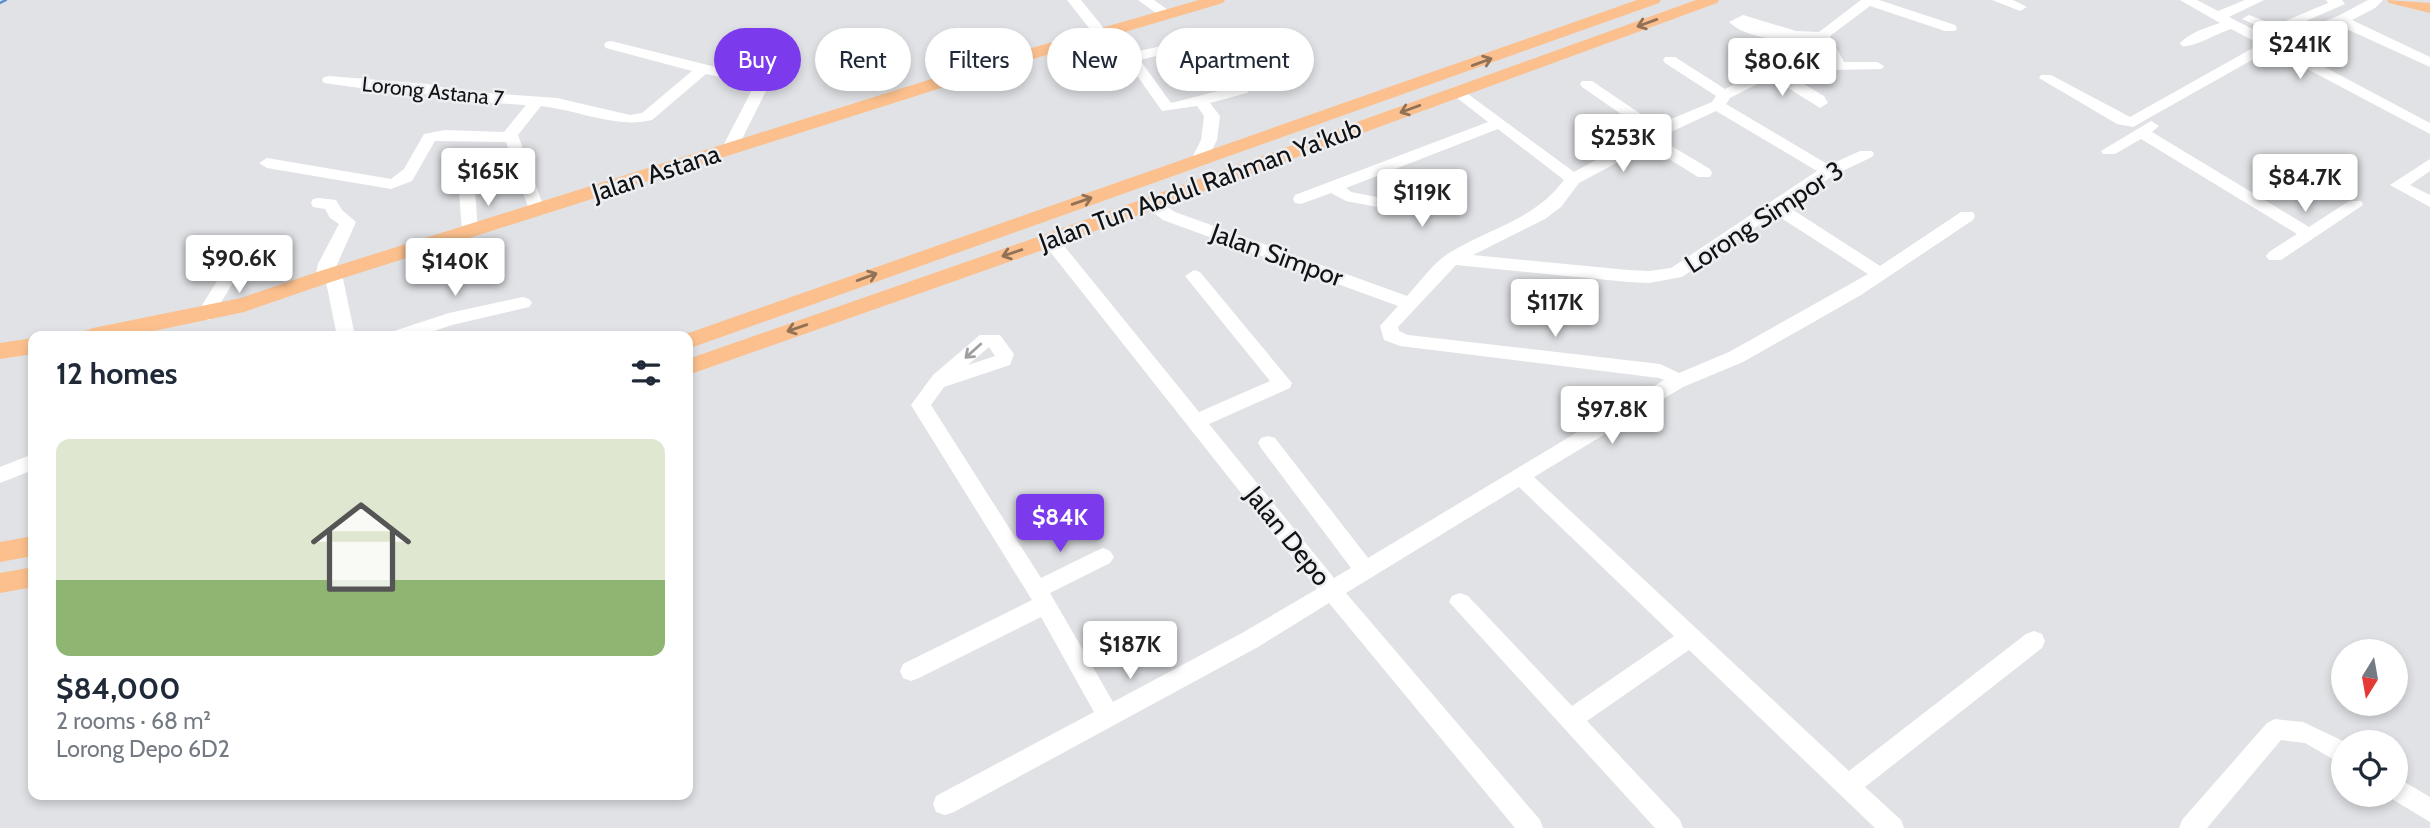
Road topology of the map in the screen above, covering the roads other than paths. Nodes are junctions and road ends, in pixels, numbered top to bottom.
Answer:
1 (1074, 0) edge
2 (1145, 0) edge
3 (1217, 0) edge
4 (1653, 0) edge
5 (1711, 0) edge
6 (1999, 0) edge
7 (2187, 0) edge
8 (2213, 0) edge
9 (2257, 0) edge
10 (2333, 0) edge
11 (2376, 0) edge
12 (2395, 0) edge
13 (2424, 0) edge
14 (1869, 1) edge
15 (2430, 2) edge
16 (2020, 7) dead end
17 (2430, 8) edge
18 (1168, 15) junction
19 (2232, 17) junction
20 (2340, 20) junction
21 (1102, 28) edge
22 (1124, 28) edge
23 (1950, 29) dead end
24 (1796, 36) dead end
25 (1823, 36) junction
26 (2187, 43) dead end
27 (611, 45) dead end
28 (2274, 47) junction
29 (1047, 50) edge
30 (1670, 60) dead end
31 (2430, 63) edge
32 (1838, 64) junction
33 (1877, 66) dead end
34 (703, 69) junction
35 (1142, 70) edge
36 (1770, 70) junction
37 (2046, 78) dead end
38 (328, 79) dead end
39 (1587, 85) dead end
40 (1239, 91) edge
41 (1457, 91) junction
42 (2181, 94) junction
43 (1721, 100) junction
44 (537, 101) junction
45 (1201, 102) junction
46 (1820, 103) dead end
47 (1498, 124) junction
48 (2430, 129) edge
49 (2141, 132) junction
50 (1652, 135) junction
51 (508, 137) junction
52 (1209, 140) junction
53 (1236, 149) junction
54 (729, 150) junction
55 (2109, 151) dead end
56 (1866, 154) dead end
57 (1198, 162) junction
58 (267, 163) dead end
59 (2430, 164) edge
60 (465, 165) dead end
61 (1386, 169) junction
62 (1828, 171) junction
63 (524, 172) junction
64 (1704, 173) dead end
65 (1573, 179) junction
66 (2398, 185) joint
67 (468, 187) junction
68 (1335, 188) junction
69 (1301, 199) dead end
70 (2430, 202) edge
71 (319, 203) dead end
72 (1149, 203) junction
73 (2355, 205) dead end
74 (1776, 206) junction
75 (537, 211) junction
76 (1968, 216) dead end
77 (470, 230) junction
78 (2309, 234) junction
79 (1050, 240) junction
80 (242, 254) dead end
81 (2275, 256) dead end
82 (1453, 258) junction
83 (1878, 273) junction
84 (329, 276) junction
85 (1194, 276) dead end
86 (523, 303) dead end
87 (1408, 303) junction
88 (204, 316) junction
89 (140, 331) edge
90 (345, 331) edge
91 (414, 331) edge
92 (693, 339) edge
93 (28, 347) edge
94 (0, 351) edge
95 (693, 365) edge
96 (939, 382) dead end
97 (1676, 382) junction
98 (1196, 422) junction
99 (1268, 443) dead end
100 (28, 464) edge
101 (0, 475) edge
102 (1521, 477) junction
103 (28, 547) edge
104 (0, 552) edge
105 (1103, 557) dead end
106 (1366, 570) junction
107 (28, 578) edge
108 (0, 583) edge
109 (1332, 592) junction
110 (1041, 597) junction
111 (1460, 603) dead end
112 (1690, 637) junction
113 (2034, 641) dead end
114 (911, 671) dead end
115 (1109, 717) junction
116 (1570, 720) junction
117 (2331, 745) edge
118 (1848, 786) junction
119 (2408, 797) edge
120 (946, 804) dead end
121 (2430, 811) edge
122 (1531, 828) edge
123 (1671, 828) edge
124 (1892, 828) edge
125 (2192, 828) edge

1 - 21 street
2 - 18 street
3 - 18 main road, Jalan Astana
53 -> 4 main road, Jalan Tun Abdul Rahman Ya'kub
5 -> 41 main road, Jalan Tun Abdul Rahman Ya'kub
6 - 16 street
7 - 19 street
8 - 19 street
9 - 19 street
10 - 19 street
11 - 20 street
12 - 17 main road
13 - 15 main road
14 - 23 street
14 - 25 street
18 - 22 main road, Jalan Astana
19 - 26 street
19 - 28 street
20 - 28 street
20 - 31 street
24 - 25 street
25 - 32 street
27 - 34 street
28 - 42 street
28 - 48 street
29 - 54 main road, Jalan Astana
30 - 43 street
32 - 33 street
32 - 36 street
34 - 44 street, Lorong Astana 7
34 - 54 street
35 - 45 street
36 - 43 street
36 - 46 street
37 - 42 street
38 - 44 street, Lorong Astana 7
39 - 50 street
40 - 45 street
41 - 47 street
41 -> 72 main road, Jalan Tun Abdul Rahman Ya'kub
42 - 49 street
43 - 50 street
43 - 62 street
44 - 51 street
45 - 52 street
47 - 61 street
47 - 65 street
49 - 55 street
49 - 78 street
50 - 64 street
50 - 65 street
51 - 58 street
51 - 63 street
52 - 53 street
52 - 57 street
53 - 57 main road, Jalan Tun Abdul Rahman Ya'kub
54 - 75 main road, Jalan Astana
56 - 62 street, Lorong Simpor 3
92 -> 57 main road, Jalan Tun Abdul Rahman Ya'kub
59 - 66 street
60 - 67 street
61 - 68 street
61 - 68 street
62 - 74 street, Lorong Simpor 3
63 - 67 street
63 - 75 street
65 - 82 street
66 - 70 street
67 - 77 street
68 - 69 street
71 - 84 street
72 - 79 main road, Jalan Tun Abdul Rahman Ya'kub
72 - 87 street, Jalan Simpor
73 - 78 street
74 - 82 street, Lorong Simpor 3
74 - 83 street
75 - 77 main road, Jalan Astana
76 - 83 street
77 - 84 main road, Jalan Astana
78 - 81 street
79 -> 95 main road, Jalan Tun Abdul Rahman Ya'kub
79 - 98 street, Jalan Depo
80 - 88 street
82 - 87 street
83 - 97 street
84 - 88 main road, Jalan Astana
84 - 90 street
85 - 98 street
86 - 91 street
87 - 97 street
88 - 89 main road, Jalan Astana
93 - 94 main road
96 - 110 street
97 - 102 street
98 - 109 street, Jalan Depo
99 - 106 street
100 - 101 street
102 - 106 street
102 - 112 street
103 - 104 main road
105 - 110 street
106 - 109 street
107 - 108 main road
109 - 115 street
109 - 122 street, Jalan Depo
110 - 114 street
110 - 115 street
111 - 116 street
112 - 116 street
112 - 118 street
113 - 118 street
115 - 120 street
116 - 123 street
117 - 125 street
118 - 124 street
119 - 121 street

